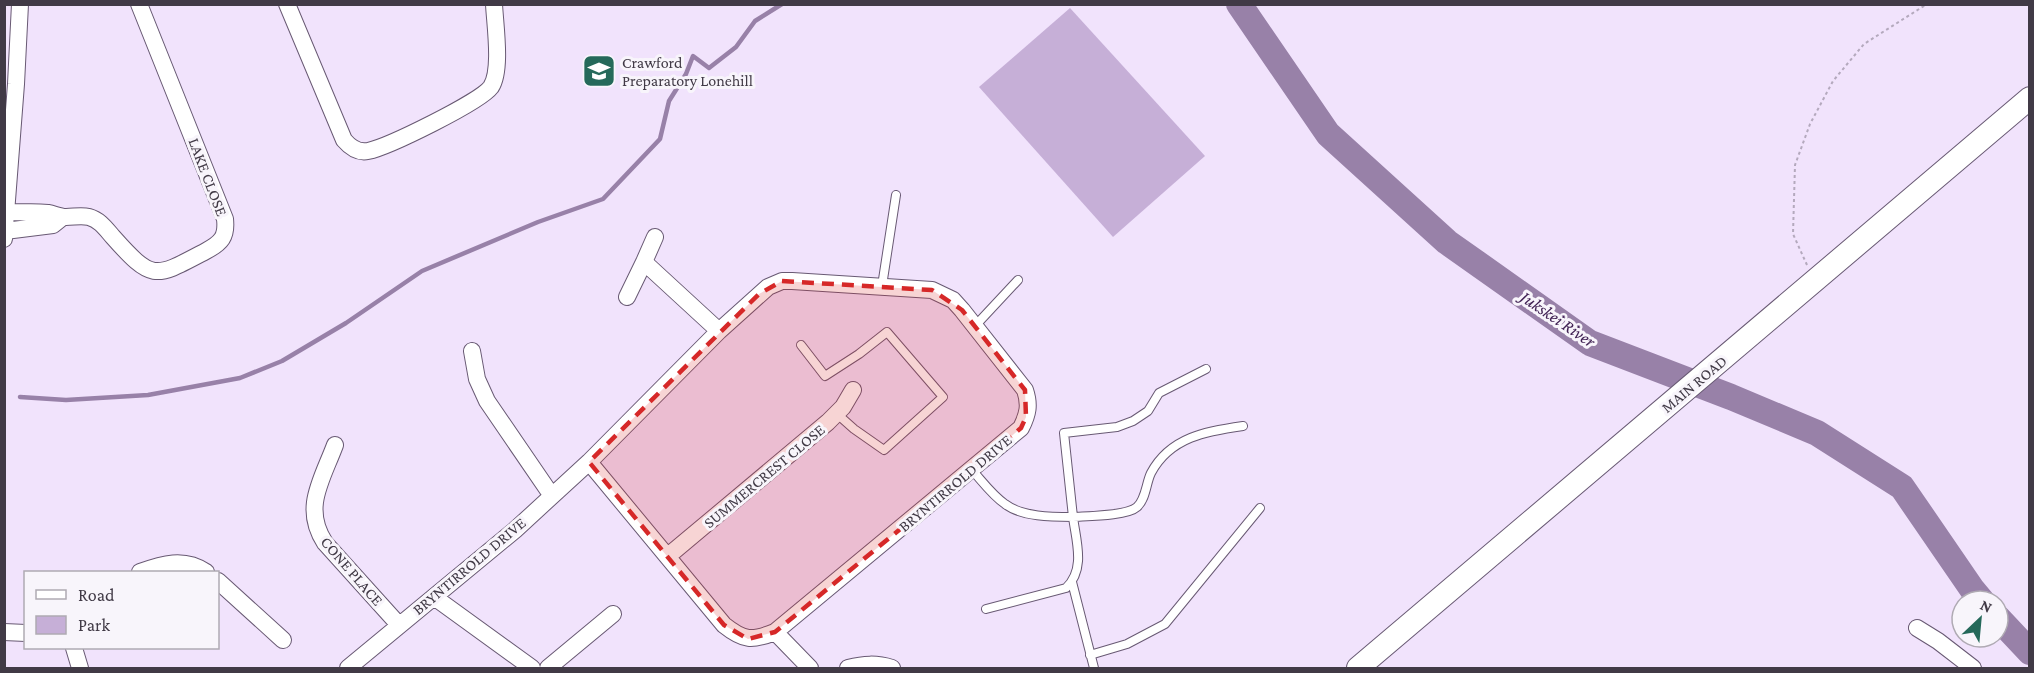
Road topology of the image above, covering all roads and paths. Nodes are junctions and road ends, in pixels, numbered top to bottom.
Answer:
1 (139, 4) edge
2 (287, 4) edge
3 (494, 4) edge
4 (1928, 4) edge
5 (14, 11) edge
6 (2030, 98) edge
7 (896, 195) dead end
8 (6, 212) junction
9 (63, 217) junction
10 (5, 231) edge
11 (655, 237) dead end
12 (4, 239) edge
13 (644, 262) junction
14 (1018, 280) dead end
15 (1814, 282) junction
16 (882, 286) junction
17 (627, 297) dead end
18 (975, 326) junction
19 (719, 331) junction
20 (801, 345) dead end
21 (472, 351) dead end
22 (1206, 369) dead end
23 (853, 390) dead end
24 (836, 413) junction
25 (1243, 426) dead end
26 (335, 445) dead end
27 (589, 462) junction
28 (972, 470) junction
29 (552, 496) junction
30 (1260, 508) dead end
31 (1073, 517) junction
32 (668, 555) junction
33 (145, 571) edge
34 (202, 571) edge
35 (219, 582) edge
36 (1072, 582) junction
37 (434, 597) junction
38 (986, 609) dead end
39 (613, 614) dead end
40 (399, 625) junction
41 (1917, 628) dead end
42 (4, 632) edge
43 (775, 632) junction
44 (24, 633) edge
45 (283, 640) dead end
46 (74, 649) edge
47 (1090, 655) junction
48 (80, 669) edge
49 (348, 669) edge
50 (532, 669) edge
51 (548, 669) edge
52 (810, 669) edge
53 (848, 669) edge
54 (892, 669) edge
55 (1094, 669) edge
56 (1358, 669) edge
57 (1973, 669) edge

1 - 9 street, LAKE CLOSE
2 - 3 street
4 - 15 path
5 - 8 street
6 - 15 main road, MAIN ROAD
7 - 16 lane
8 - 9 street, LAKE CLOSE
8 - 10 street
9 - 10 street, LAKE CLOSE
10 - 12 street
11 - 13 street
13 - 17 street
13 - 19 street
14 - 18 lane
15 - 56 main road, MAIN ROAD
16 - 18 street, BRYNTIRROLD DRIVE
16 - 19 street, BRYNTIRROLD DRIVE
18 - 28 street, BRYNTIRROLD DRIVE
19 - 27 street, BRYNTIRROLD DRIVE
20 - 24 lane
21 - 29 street
22 - 31 lane
23 - 24 street, SUMMERCREST CLOSE
24 - 32 street, SUMMERCREST CLOSE
25 - 31 lane
26 - 40 street, CONE PLACE
27 - 29 street, BRYNTIRROLD DRIVE
27 - 32 street, BRYNTIRROLD DRIVE
28 - 31 lane
28 - 43 street, BRYNTIRROLD DRIVE
29 - 37 street, BRYNTIRROLD DRIVE
30 - 47 lane
31 - 36 lane
32 - 43 street, BRYNTIRROLD DRIVE
33 - 34 street
35 - 45 street
36 - 38 lane
36 - 47 lane
37 - 40 street, BRYNTIRROLD DRIVE
37 - 50 street
39 - 51 street
40 - 49 street, BRYNTIRROLD DRIVE
41 - 57 street
42 - 44 street
43 - 52 street
46 - 48 street
47 - 55 lane
53 - 54 street

